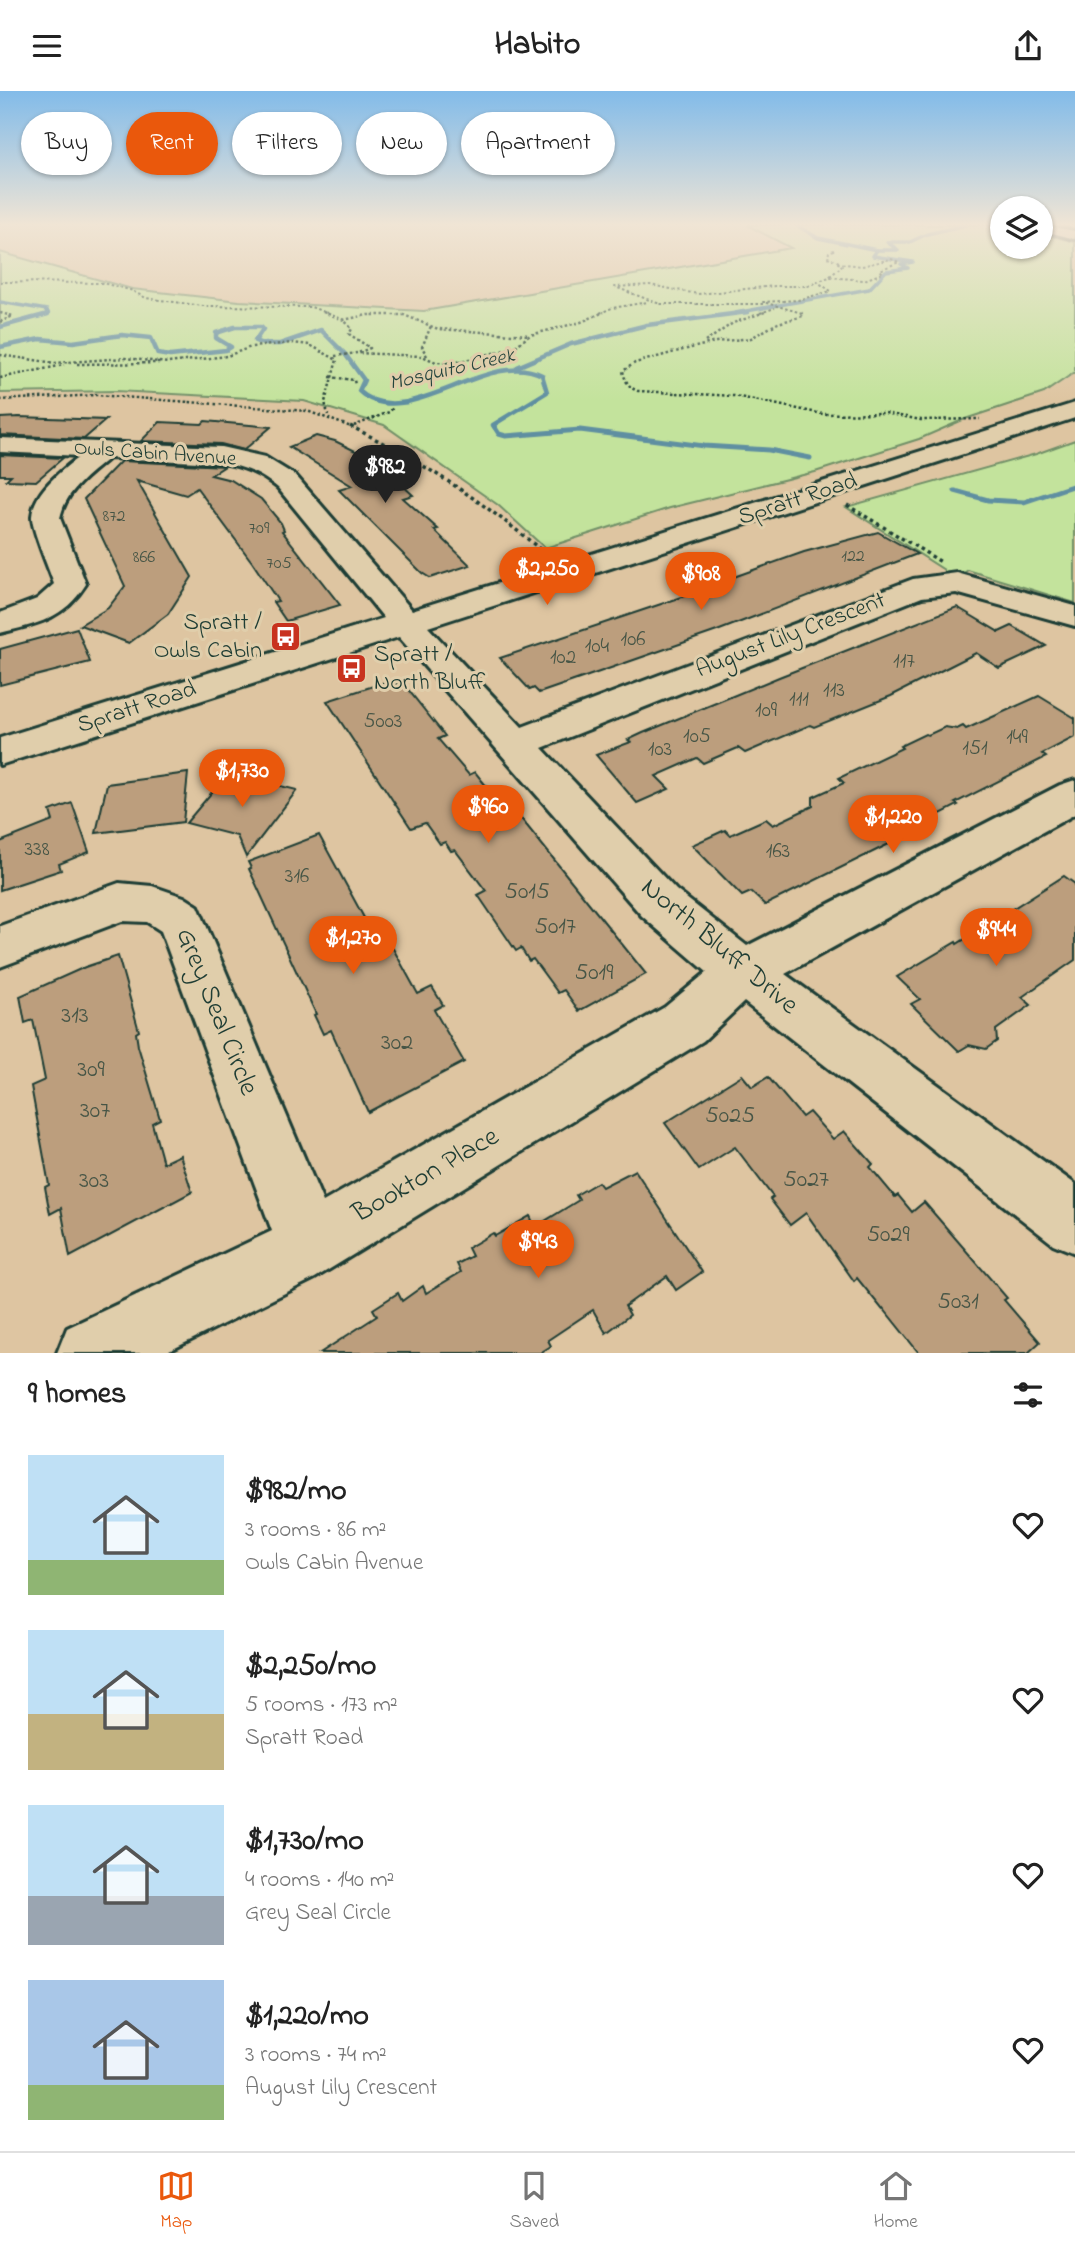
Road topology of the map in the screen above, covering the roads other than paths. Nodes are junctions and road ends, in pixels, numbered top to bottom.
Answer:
1 (1075, 410) edge
2 (0, 446) edge
3 (103, 450) junction
4 (1075, 615) edge
5 (0, 623) edge
6 (406, 624) junction
7 (514, 744) junction
8 (0, 752) edge
9 (1075, 795) edge
10 (0, 947) edge
11 (743, 972) junction
12 (1075, 1222) edge
13 (309, 1245) junction
14 (92, 1353) edge

1 - 6 street, Spratt Road
2 - 3 street, Owls Cabin Avenue
3 - 5 street
3 - 6 street, Owls Cabin Avenue
4 - 7 street, August Lily Crescent
6 - 7 street, North Bluff Drive
6 - 8 street, Spratt Road
7 - 11 street, North Bluff Drive
9 - 11 street
10 - 13 street, Grey Seal Circle
11 - 12 street, North Bluff Drive
11 - 13 street, Bookton Place
13 - 14 street, Bookton Place

